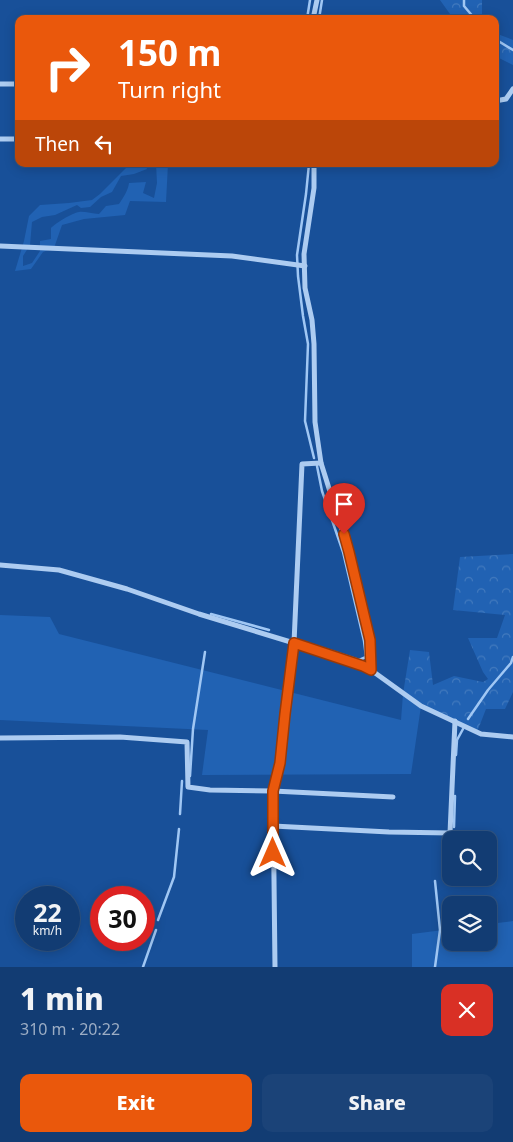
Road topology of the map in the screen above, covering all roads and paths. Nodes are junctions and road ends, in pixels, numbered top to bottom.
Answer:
1 (317, 0) edge
2 (314, 15) edge
3 (0, 84) edge
4 (15, 84) edge
5 (513, 89) edge
6 (499, 100) edge
7 (0, 139) edge
8 (15, 139) edge
9 (314, 167) edge
10 (0, 246) edge
11 (305, 266) junction
12 (321, 463) junction
13 (0, 565) edge
14 (294, 643) junction
15 (371, 670) junction
16 (455, 721) junction
17 (513, 737) edge
18 (0, 738) edge
19 (273, 791) junction
20 (393, 797) dead end
21 (273, 826) junction
22 (275, 967) edge

1 - 2 street
3 - 4 street
5 - 6 street
7 - 8 street
9 - 11 street
10 - 11 street
11 - 12 street
12 - 14 street
12 - 15 street
13 - 14 street
14 - 15 street
14 - 19 street
15 - 16 street
16 - 17 street
16 - 21 street
18 - 19 street
19 - 20 street
19 - 21 street
21 - 22 street

